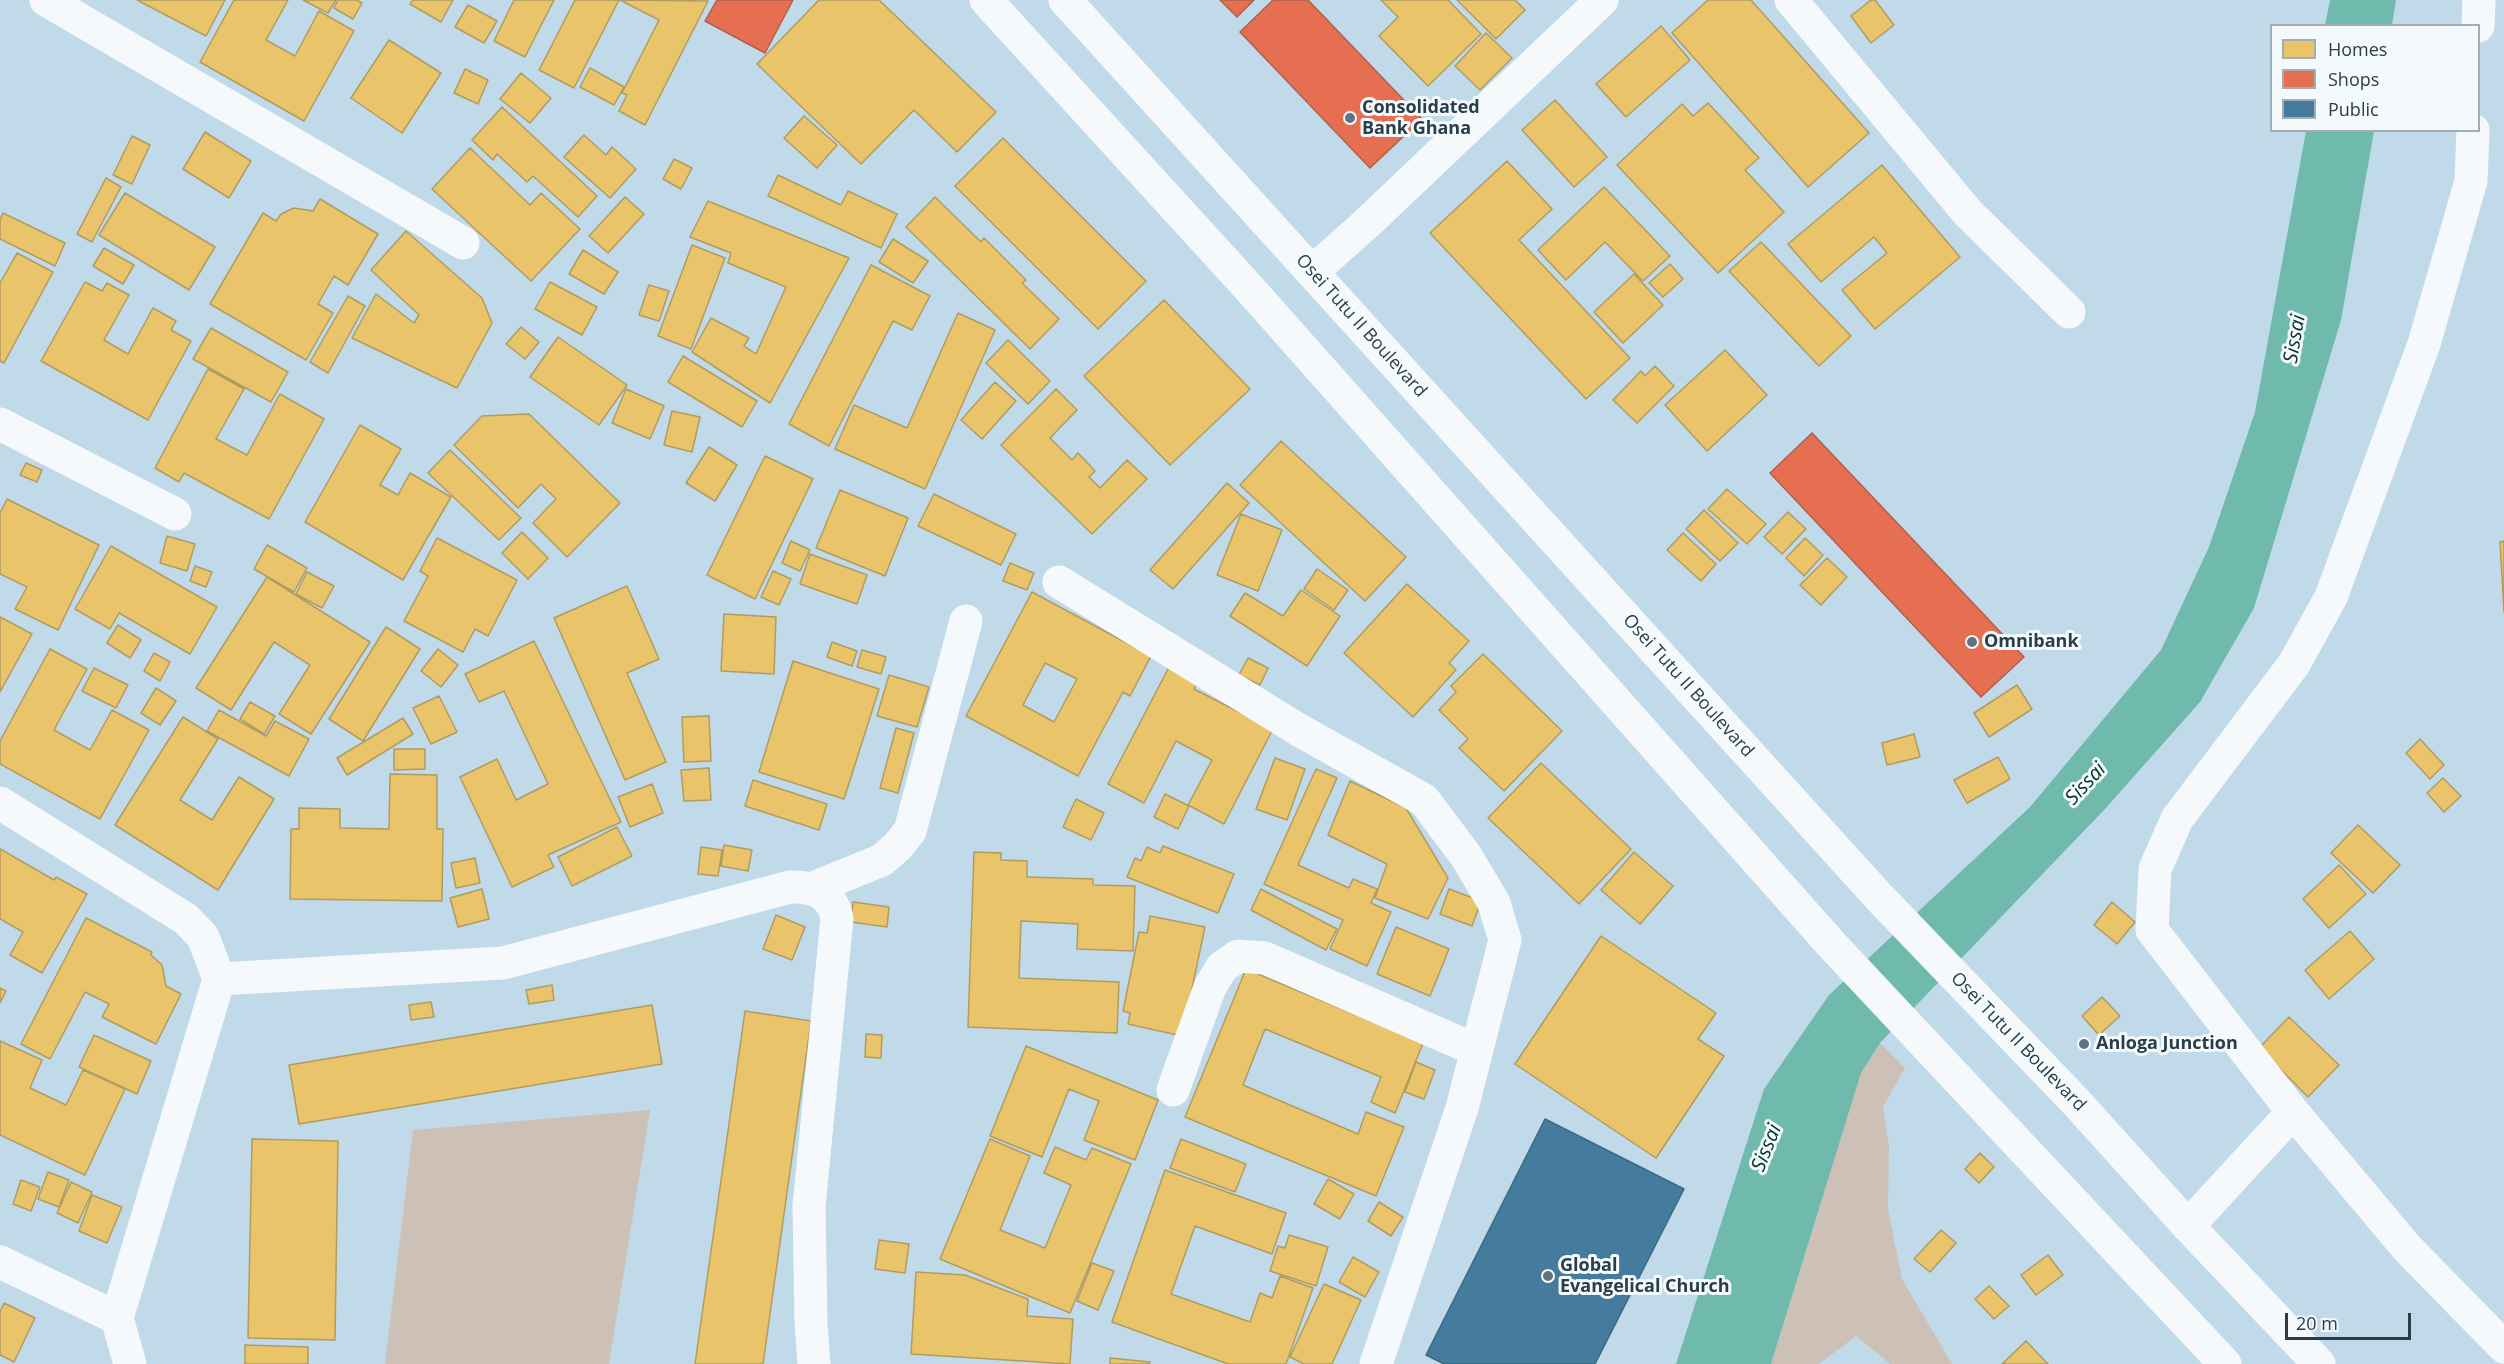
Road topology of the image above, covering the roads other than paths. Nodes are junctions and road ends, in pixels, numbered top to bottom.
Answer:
1 (46, 0) edge
2 (986, 0) edge
3 (1065, 0) edge
4 (1602, 0) edge
5 (1791, 0) edge
6 (2480, 0) edge
7 (2478, 24) edge
8 (2473, 132) edge
9 (463, 243) dead end
10 (1312, 272) junction
11 (2069, 312) dead end
12 (0, 424) edge
13 (175, 514) dead end
14 (1059, 582) dead end
15 (966, 621) dead end
16 (0, 803) edge
17 (813, 888) junction
18 (219, 979) junction
19 (1476, 1050) junction
20 (1173, 1090) dead end
21 (2293, 1112) junction
22 (2188, 1226) junction
23 (0, 1262) edge
24 (117, 1318) junction
25 (2504, 1347) edge
26 (130, 1364) edge
27 (814, 1364) edge
28 (1376, 1364) edge
29 (2225, 1364) edge
30 (2319, 1364) edge

1 - 9 street
2 - 29 street
3 - 10 street, Osei Tutu II Boulevard
4 - 10 street
5 - 11 street
6 - 7 street
8 - 21 street
10 - 22 street, Osei Tutu II Boulevard
12 - 13 street
14 - 19 street
15 - 17 street
16 - 18 street
17 - 18 street
17 - 27 street
18 - 24 street
19 - 20 street
19 - 28 street
21 - 22 street
21 - 25 street
22 - 30 street, Osei Tutu II Boulevard
23 - 24 street
24 - 26 street

